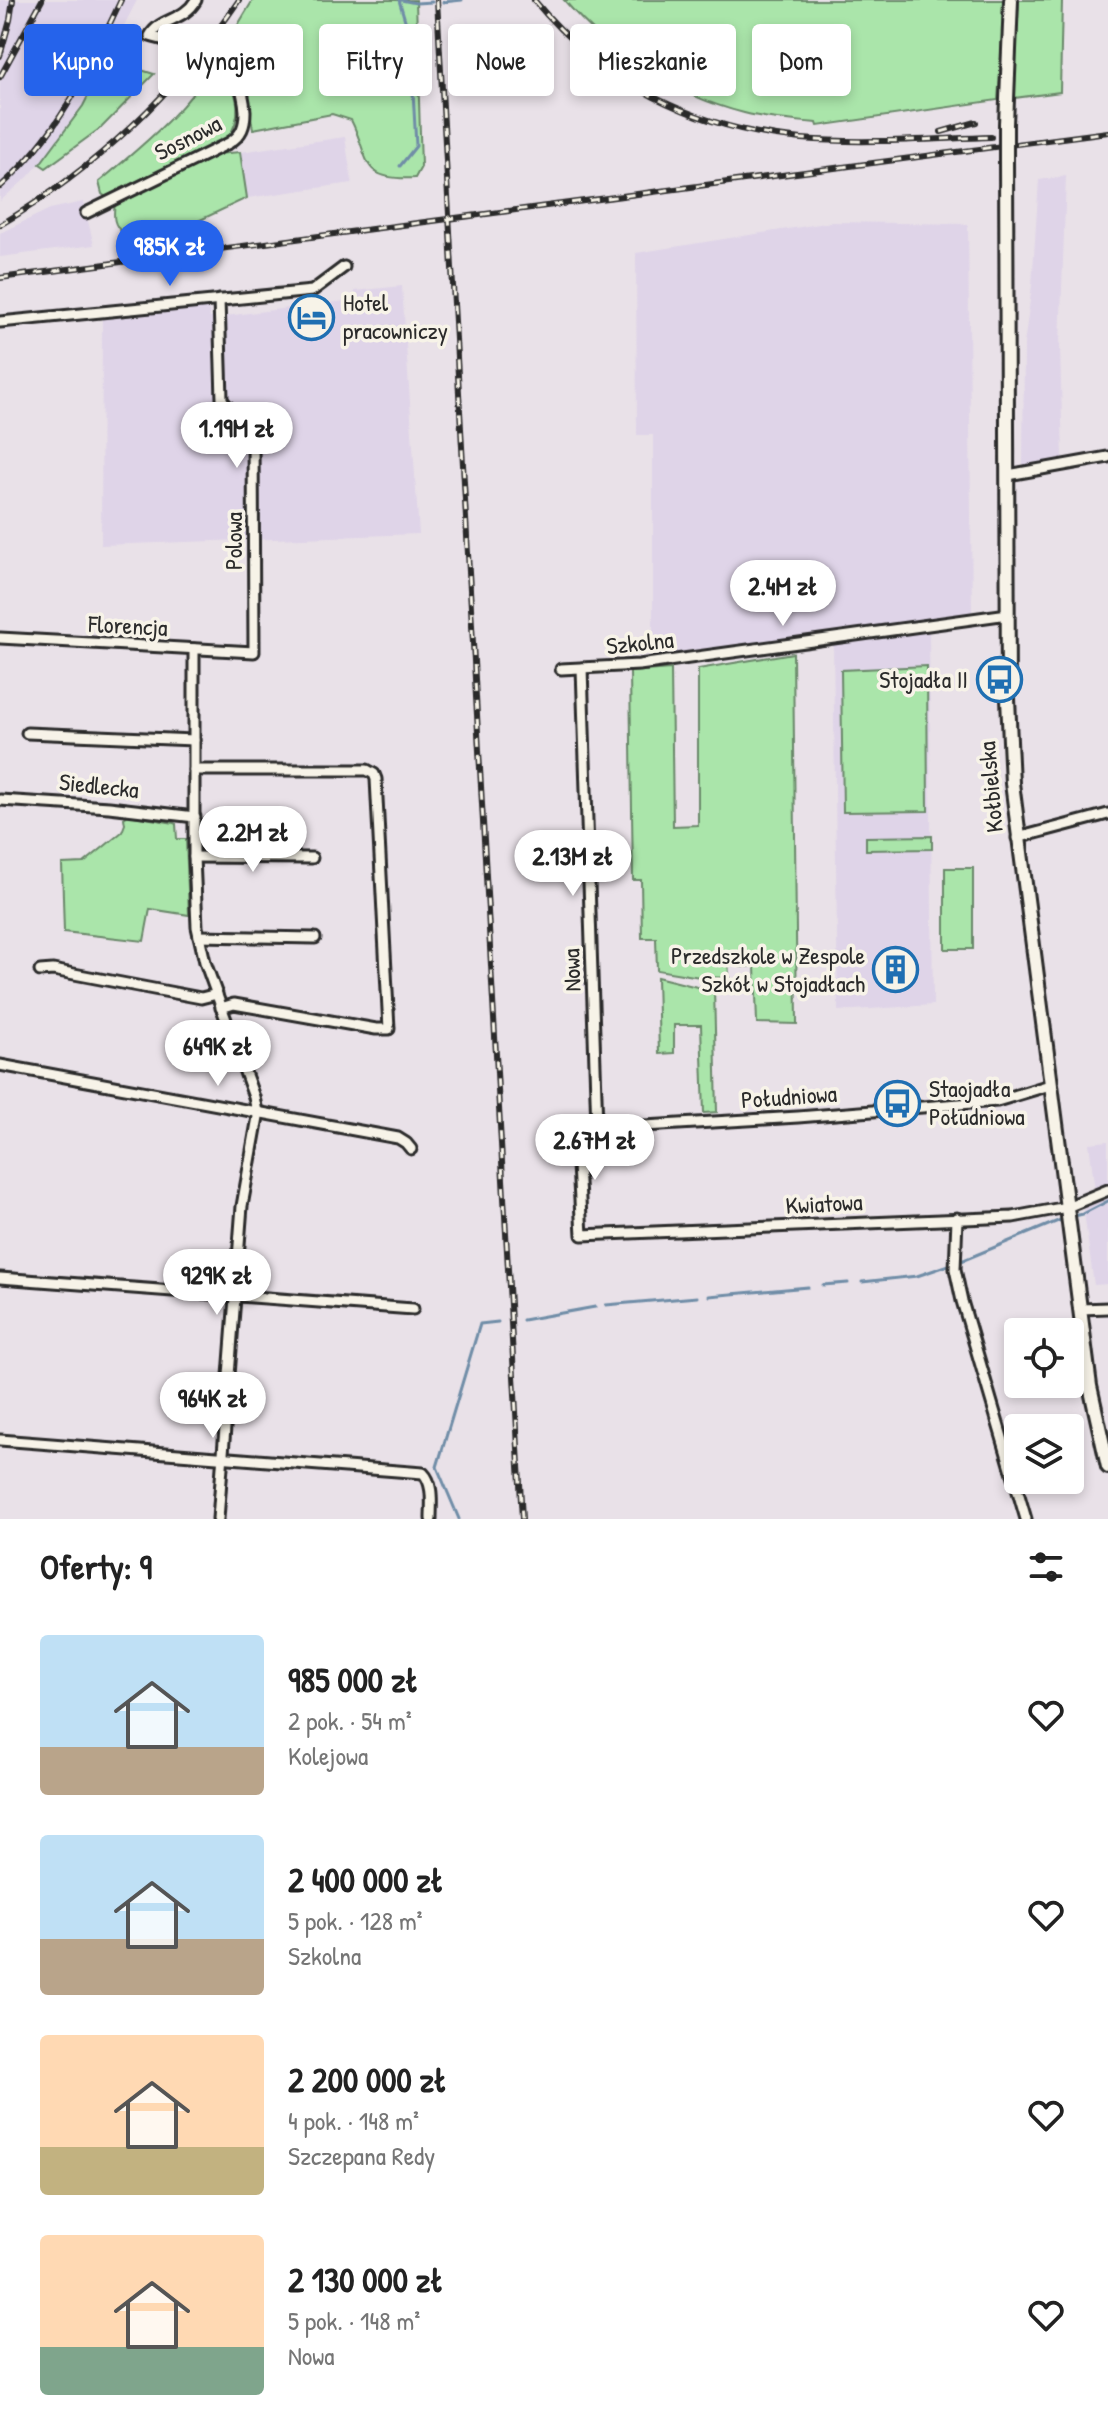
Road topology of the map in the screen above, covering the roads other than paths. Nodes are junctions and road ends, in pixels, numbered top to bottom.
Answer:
1 (196, 0) edge
2 (1011, 0) edge
3 (86, 213) dead end
4 (344, 267) dead end
5 (219, 300) junction
6 (0, 322) edge
7 (1108, 457) edge
8 (1008, 475) junction
9 (1008, 614) junction
10 (0, 638) edge
11 (194, 649) junction
12 (254, 652) joint
13 (582, 668) junction
14 (561, 669) dead end
15 (27, 733) dead end
16 (194, 740) junction
17 (194, 770) junction
18 (0, 800) edge
19 (1108, 814) edge
20 (195, 817) junction
21 (1017, 838) junction
22 (194, 857) junction
23 (312, 858) dead end
24 (199, 936) junction
25 (315, 938) dead end
26 (40, 971) dead end
27 (217, 994) junction
28 (221, 1008) junction
29 (0, 1065) edge
30 (1050, 1085) junction
31 (257, 1112) junction
32 (597, 1127) junction
33 (411, 1149) dead end
34 (1108, 1190) edge
35 (1068, 1214) junction
36 (957, 1218) junction
37 (582, 1235) joint
38 (0, 1278) edge
39 (235, 1295) junction
40 (1108, 1308) edge
41 (413, 1309) dead end
42 (1081, 1309) junction
43 (0, 1440) edge
44 (222, 1458) junction
45 (1108, 1467) edge
46 (432, 1503) junction
47 (218, 1519) edge
48 (431, 1519) edge
49 (439, 1519) edge
50 (1026, 1519) edge

1 - 3 street, Sosnowa
2 - 8 street, Kołbielska, bridge
4 - 5 street
5 - 6 street
5 - 12 street, Polowa
7 - 8 street
8 - 9 street, Kołbielska
9 - 13 street, Szkolna
9 - 21 street, Kołbielska
10 - 11 street, Florencja
11 - 12 street, Florencja
11 - 16 street
13 - 14 street, Szkolna
13 - 32 street, Nowa
15 - 16 street
16 - 17 street
17 - 20 street
17 - 28 street
18 - 20 street, Siedlecka
19 - 21 street
20 - 22 street
21 - 30 street, Kołbielska
22 - 23 street
22 - 24 street
24 - 25 street
24 - 27 street
26 - 27 street
27 - 28 street
28 - 31 street
29 - 31 street
30 - 32 street, Południowa
30 - 35 street, Kołbielska
31 - 33 street
31 - 39 street
32 - 37 street, Południowa
34 - 35 street, Kwiatowa
35 - 36 street, Kwiatowa
35 - 42 street, Kołbielska
36 - 37 street, Kwiatowa
36 - 50 street
38 - 39 street
39 - 41 street
39 - 44 street
40 - 42 street
42 - 45 street, Kołbielska
43 - 44 street
44 - 46 street
44 - 47 street
46 - 48 street
46 - 49 street

